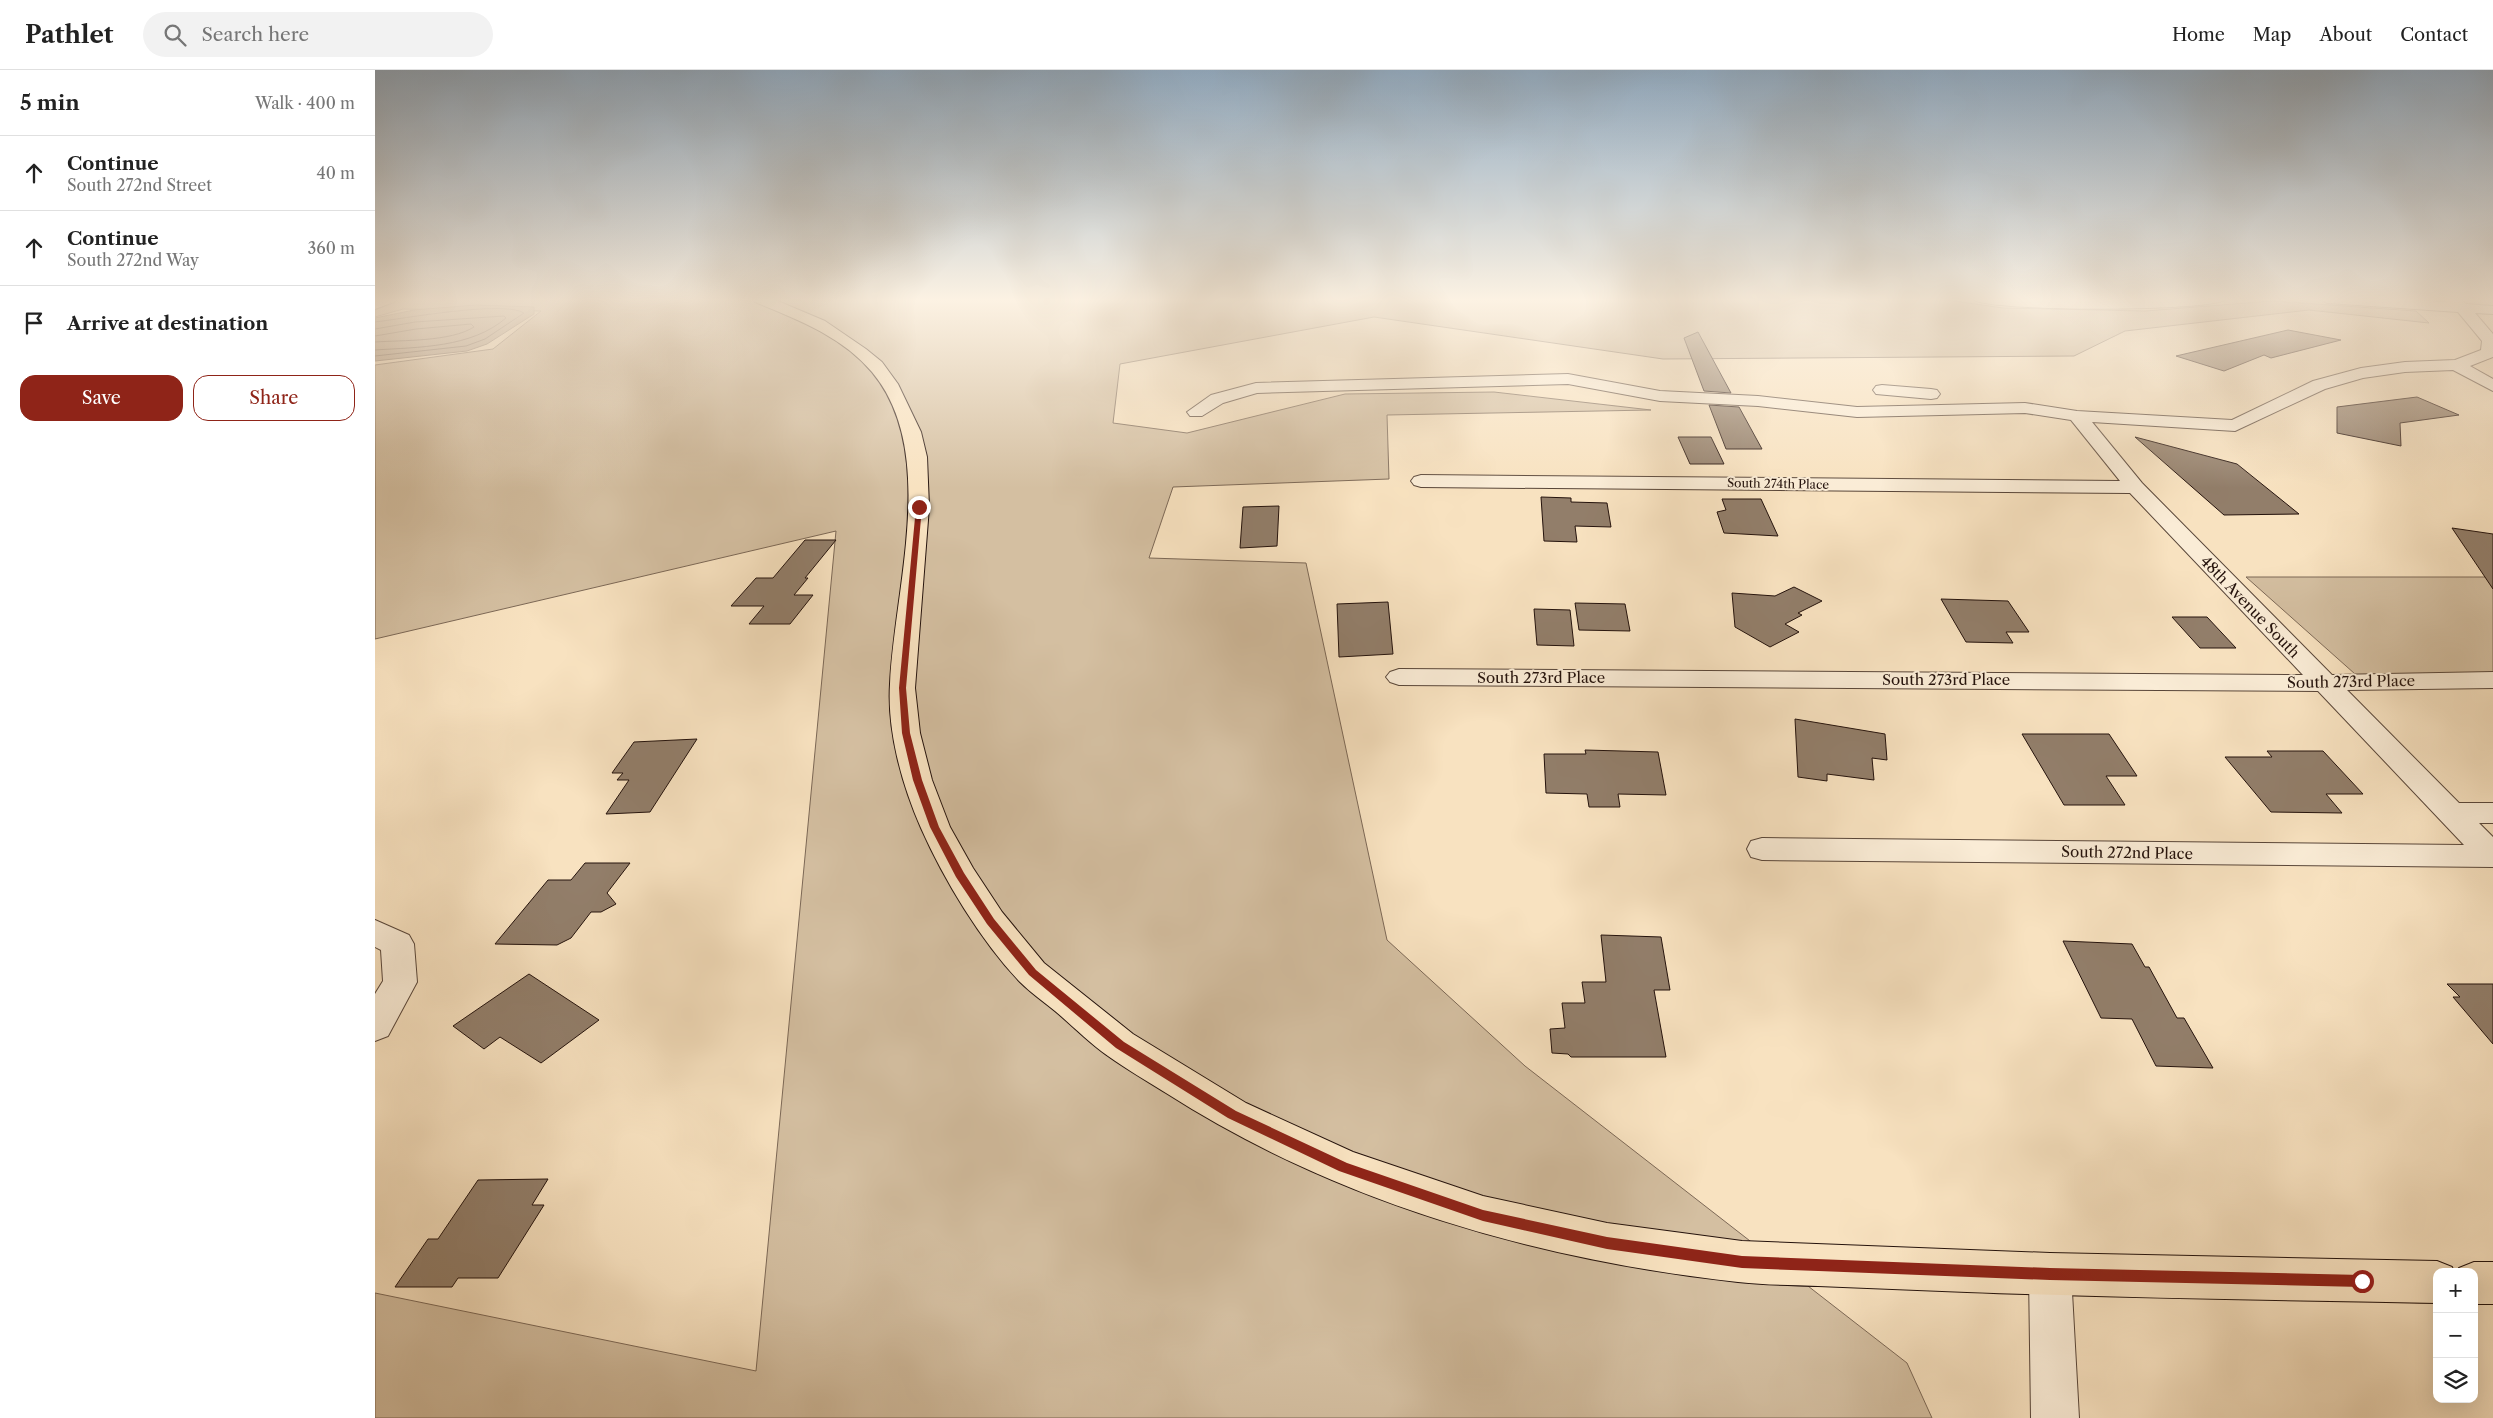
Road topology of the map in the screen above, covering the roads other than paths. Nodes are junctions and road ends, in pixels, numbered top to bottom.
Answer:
1 (871, 362) edge
2 (2467, 362) edge
3 (2456, 365) junction
4 (2493, 386) edge
5 (1882, 390) dead end
6 (1196, 412) dead end
7 (2085, 417) junction
8 (1421, 481) dead end
9 (2135, 487) junction
10 (1399, 677) dead end
11 (2493, 680) edge
12 (2323, 683) junction
13 (2452, 813) junction
14 (2493, 813) edge
15 (1762, 849) dead end
16 (2493, 856) edge
17 (375, 932) edge
18 (375, 1026) edge
19 (2050, 1274) junction
20 (2433, 1282) edge
21 (2478, 1283) edge
22 (2493, 1283) edge
23 (2055, 1418) edge

1 - 19 main road
2 - 3 street
3 - 4 street
3 - 7 street
5 - 7 street
6 - 7 street
7 - 9 street, 48th Avenue South
8 - 9 street, South 274th Place
9 - 12 street, 48th Avenue South
10 - 12 street, South 273rd Place
11 - 12 street, South 273rd Place
12 - 13 street, 48th Avenue South
13 - 14 street
13 - 16 street, 48th Avenue South
15 - 16 street, South 272nd Place
17 - 18 street
19 - 20 main road
19 - 23 street
21 - 22 main road

